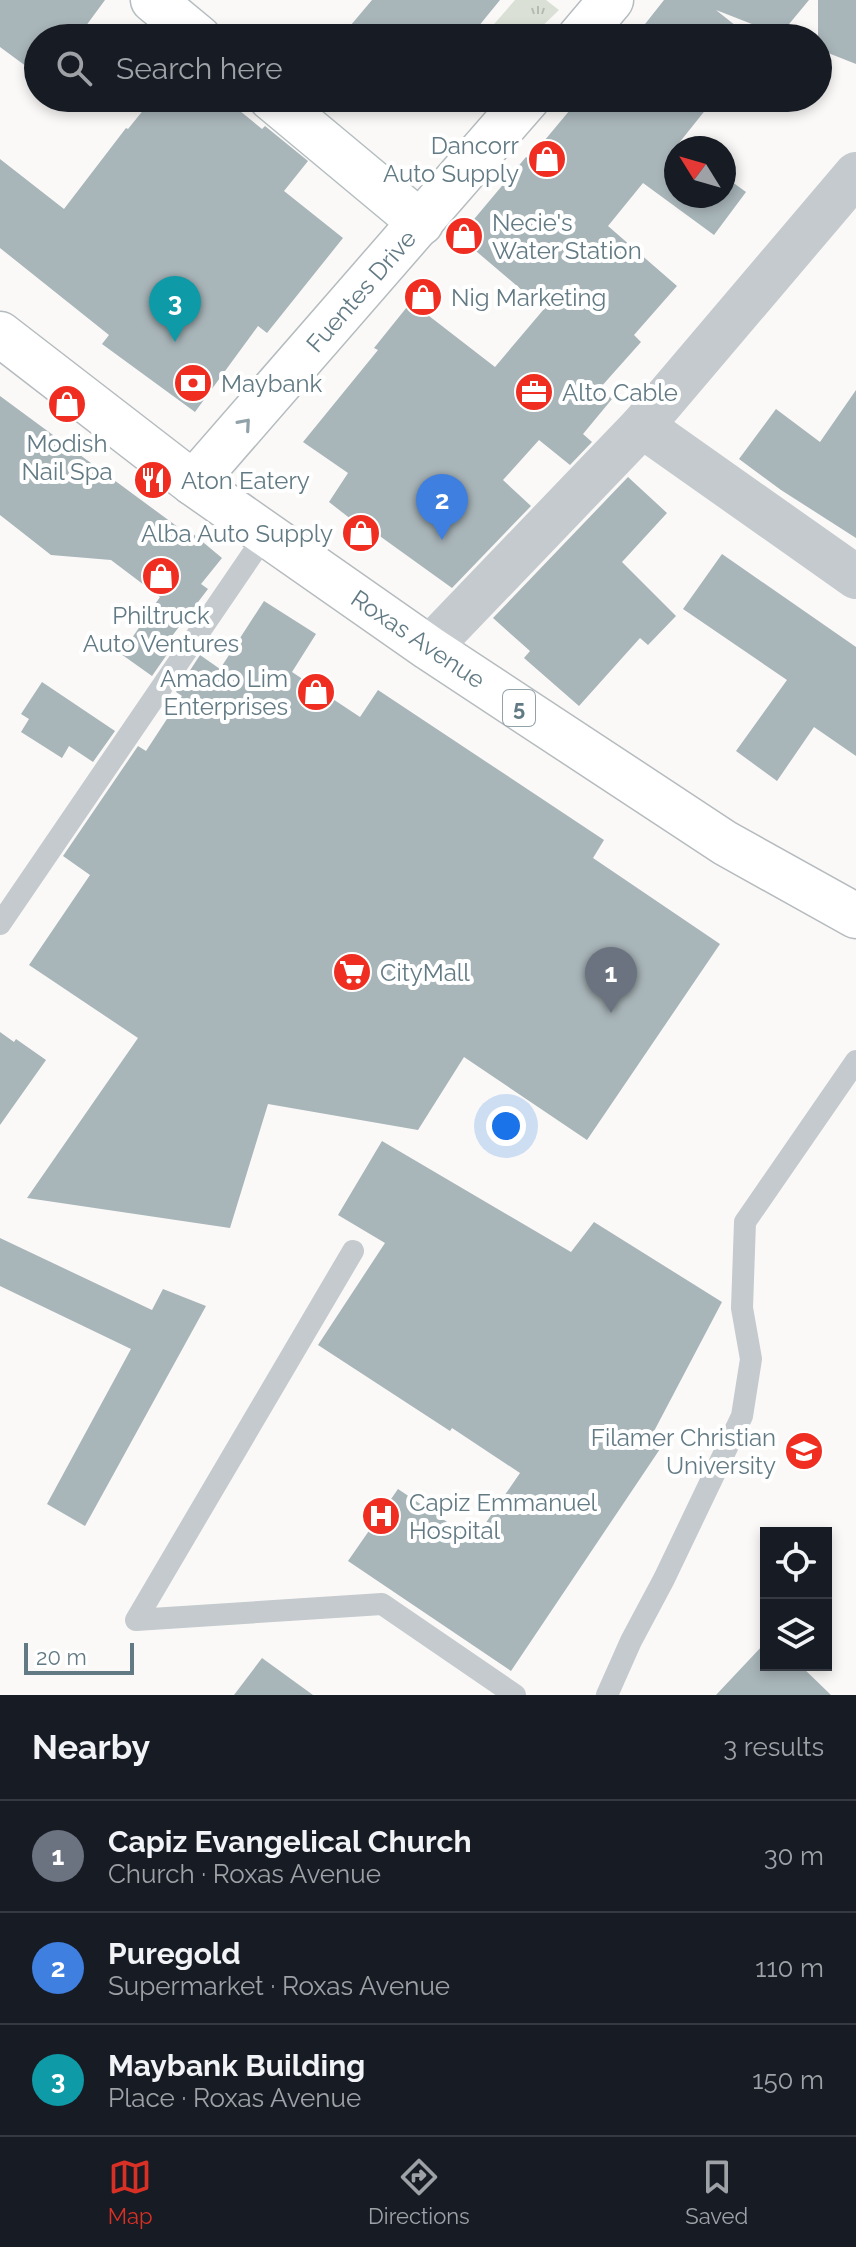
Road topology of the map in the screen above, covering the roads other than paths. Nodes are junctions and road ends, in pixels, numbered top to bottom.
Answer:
1 (153, 0) edge
2 (611, 0) edge
3 (182, 24) edge
4 (591, 24) edge
5 (288, 112) edge
6 (516, 112) edge
7 (856, 174) edge
8 (421, 223) junction
9 (0, 334) edge
10 (642, 426) junction
11 (193, 483) junction
12 (266, 534) junction
13 (856, 577) edge
14 (429, 648) junction
15 (856, 916) edge
16 (0, 924) edge
17 (856, 1061) edge
18 (353, 1251) dead end
19 (515, 1695) edge
20 (607, 1695) edge

1 - 3 main road
2 - 4 main road
5 - 8 main road
6 - 8 main road, Fuentes Drive
7 - 10 street
11 -> 8 main road, Fuentes Drive
9 - 11 main road, Roxas Avenue / 5
10 - 13 street
10 - 14 street
11 - 12 main road, Roxas Avenue / 5
12 - 14 main road, Roxas Avenue / 5
12 - 16 lane
14 - 15 main road, Roxas Avenue / 5
17 - 20 lane
18 - 19 lane

